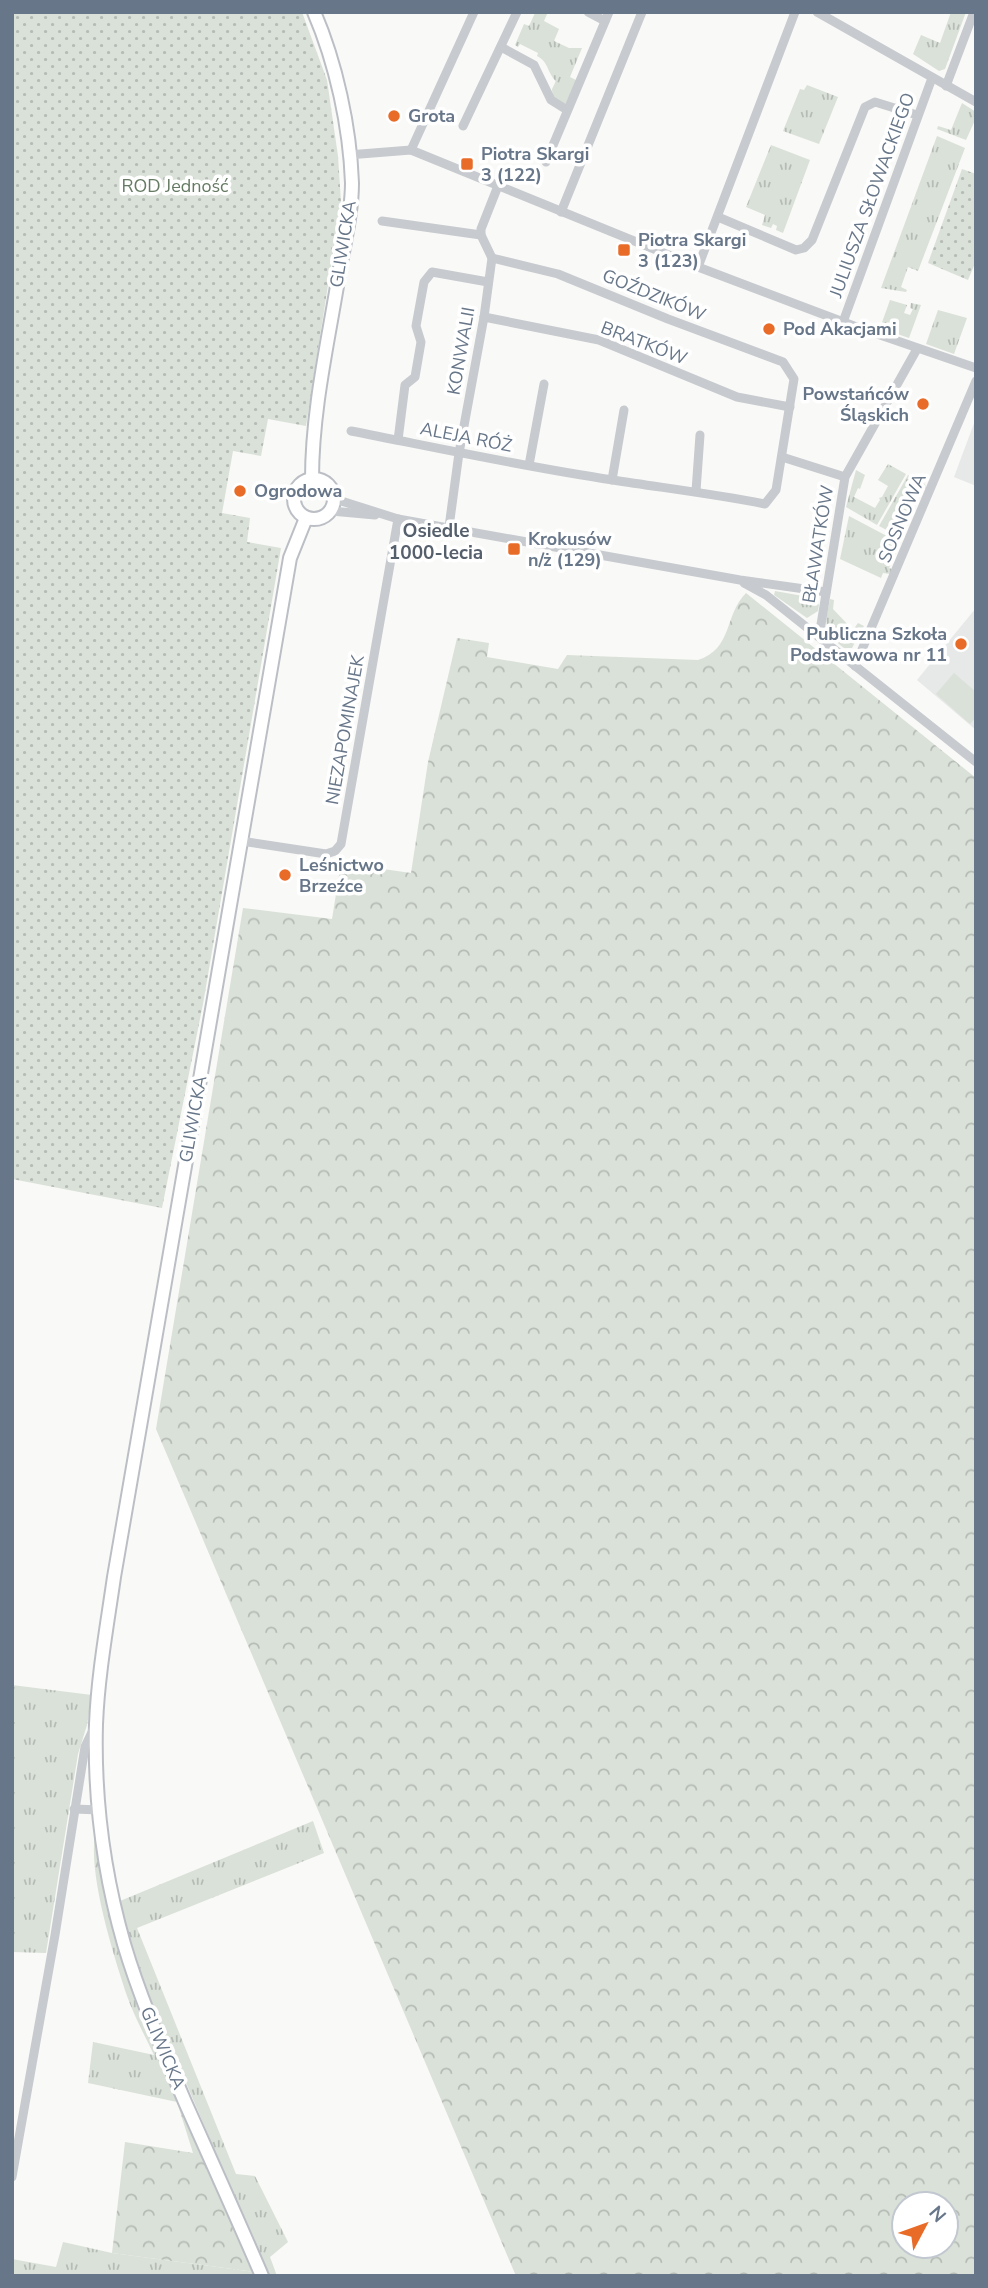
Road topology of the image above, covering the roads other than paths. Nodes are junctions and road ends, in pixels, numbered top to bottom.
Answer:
1 (314, 12) edge
2 (474, 12) edge
3 (517, 12) edge
4 (588, 12) edge
5 (642, 12) edge
6 (795, 12) edge
7 (818, 12) edge
8 (974, 12) edge
9 (607, 16) edge
10 (501, 47) junction
11 (932, 78) junction
12 (946, 86) junction
13 (976, 102) edge
14 (567, 110) junction
15 (917, 116) junction
16 (463, 126) dead end
17 (411, 150) junction
18 (348, 155) junction
19 (546, 162) dead end
20 (498, 186) junction
21 (561, 212) junction
22 (718, 217) junction
23 (382, 221) dead end
24 (481, 235) junction
25 (492, 258) junction
26 (698, 267) junction
27 (488, 282) junction
28 (484, 317) junction
29 (843, 322) junction
30 (917, 349) junction
31 (976, 369) edge
32 (794, 379) joint
33 (976, 382) edge
34 (544, 384) dead end
35 (790, 407) junction
36 (624, 410) dead end
37 (351, 431) dead end
38 (700, 435) dead end
39 (398, 440) junction
40 (459, 453) junction
41 (782, 457) junction
42 (529, 465) junction
43 (845, 477) junction
44 (312, 479) junction
45 (612, 480) junction
46 (696, 491) junction
47 (333, 505) junction
48 (306, 518) junction
49 (398, 519) junction
50 (449, 527) junction
51 (740, 580) junction
52 (826, 592) junction
53 (819, 637) junction
54 (855, 666) junction
55 (976, 762) edge
56 (241, 841) junction
57 (96, 1724) junction
58 (74, 1810) junction
59 (100, 1810) junction
60 (12, 2176) edge
61 (262, 2276) edge

1 - 18 main road, GLIWICKA
2 - 17 street
3 - 10 street
4 - 9 street
5 - 21 street
6 - 22 street
7 - 11 street
8 - 12 street
9 - 14 street
10 - 14 street
10 - 16 street
11 - 12 street
11 - 15 street, JULIUSZA SŁOWACKIEGO
12 - 13 street
14 - 19 street
15 - 22 street
15 - 29 street, JULIUSZA SŁOWACKIEGO
17 - 18 street
17 - 20 street
18 - 44 main road, GLIWICKA
20 - 21 street
20 - 24 street
21 - 26 street
22 - 26 street
23 - 24 street
24 - 25 street
25 - 27 street, KONWALII
25 - 32 street, GOŹDZIKÓW
26 - 29 street
27 - 28 street, KONWALII
27 - 39 street, ALEJA RÓŻ
28 - 35 street, BRATKÓW
28 - 40 street, KONWALII
29 - 30 street
30 - 31 street
30 - 43 street, BŁAWATKÓW
32 - 35 street, ALEJA RÓŻ
33 - 54 street, SOSNOWA
34 - 42 street, ALEJA RÓŻ
35 - 41 street, ALEJA RÓŻ
36 - 45 street
37 - 39 street, ALEJA RÓŻ
38 - 46 street
39 - 40 street, ALEJA RÓŻ
40 - 42 street, ALEJA RÓŻ
40 - 50 street, KONWALII
41 - 43 street
41 - 46 street, ALEJA RÓŻ
42 - 45 street, ALEJA RÓŻ
43 - 52 street, BŁAWATKÓW
44 - 47 main road
44 - 48 main road
45 - 46 street, ALEJA RÓŻ
47 - 48 main road
47 - 49 street
48 - 56 main road, GLIWICKA
49 - 50 street
49 - 56 street, NIEZAPOMINAJEK
50 - 51 street
51 - 52 street
51 - 53 street
52 - 53 street, BŁAWATKÓW
53 - 54 street
54 - 55 street
56 - 57 main road, GLIWICKA
57 - 58 street, GLIWICKA
57 - 59 main road, GLIWICKA
58 - 59 street
58 - 60 street, GLIWICKA
59 - 61 main road, GLIWICKA

